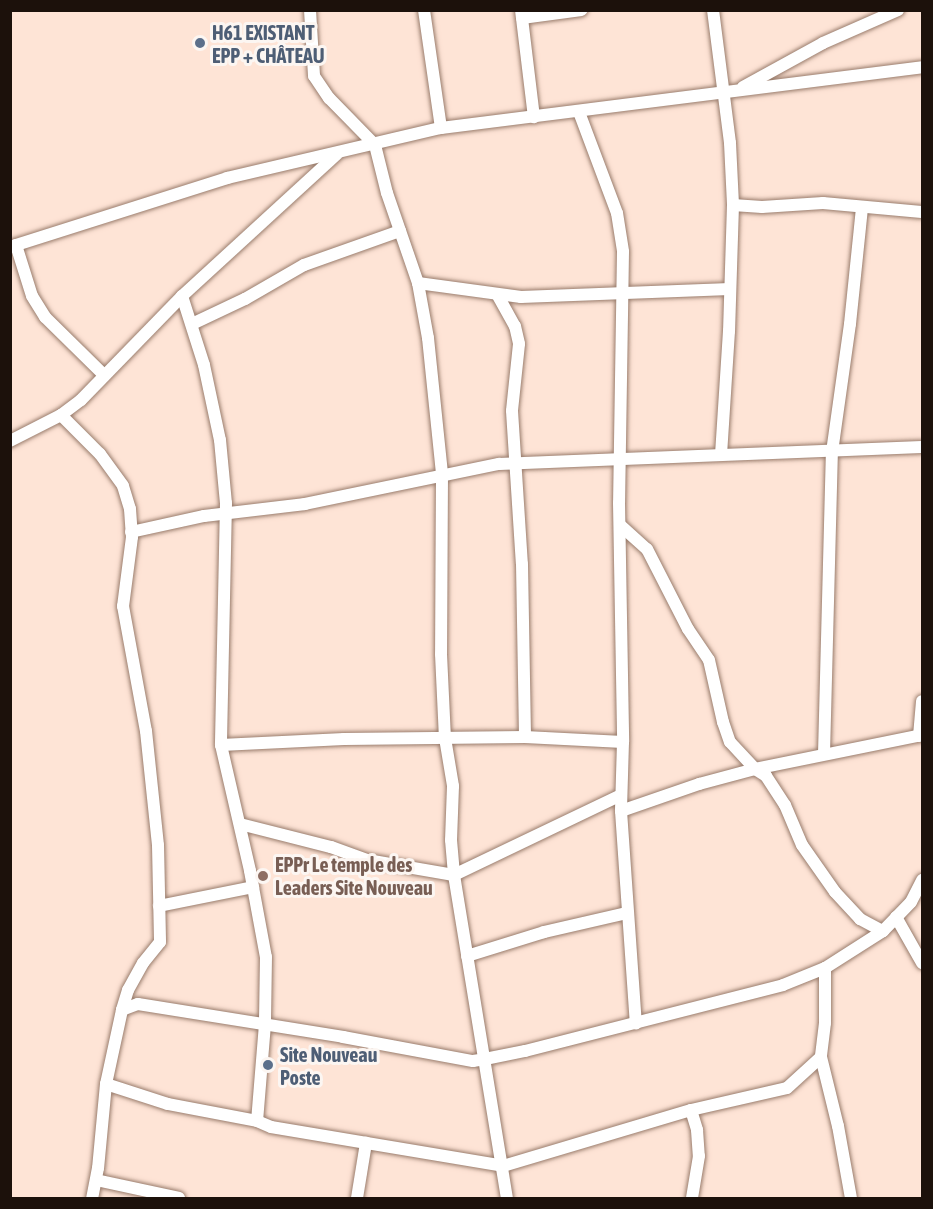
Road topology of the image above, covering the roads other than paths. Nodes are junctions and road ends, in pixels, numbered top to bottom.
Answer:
1 (310, 10) edge
2 (424, 10) edge
3 (581, 10) edge
4 (713, 10) edge
5 (898, 10) edge
6 (521, 14) edge
7 (922, 68) edge
8 (737, 90) junction
9 (724, 92) junction
10 (579, 112) junction
11 (534, 117) junction
12 (441, 128) junction
13 (375, 145) junction
14 (338, 153) junction
15 (733, 205) junction
16 (862, 208) junction
17 (922, 212) edge
18 (400, 231) junction
19 (14, 246) edge
20 (418, 283) junction
21 (730, 289) junction
22 (497, 294) junction
23 (622, 294) junction
24 (182, 296) junction
25 (192, 324) junction
26 (104, 375) junction
27 (61, 415) junction
28 (10, 441) edge
29 (922, 447) edge
30 (832, 452) junction
31 (721, 454) junction
32 (621, 460) junction
33 (517, 463) junction
34 (442, 474) junction
35 (225, 514) junction
36 (620, 525) junction
37 (131, 532) junction
38 (922, 701) edge
39 (921, 735) edge
40 (525, 737) junction
41 (445, 738) junction
42 (623, 742) junction
43 (221, 745) junction
44 (824, 754) junction
45 (755, 768) junction
46 (621, 795) junction
47 (621, 811) junction
48 (240, 824) junction
49 (454, 874) junction
50 (922, 880) edge
51 (253, 887) junction
52 (159, 906) junction
53 (627, 913) junction
54 (896, 917) junction
55 (883, 930) junction
56 (467, 956) junction
57 (922, 963) edge
58 (825, 968) junction
59 (122, 1010) junction
60 (636, 1023) junction
61 (265, 1024) junction
62 (821, 1057) junction
63 (485, 1059) junction
64 (106, 1084) junction
65 (690, 1110) junction
66 (257, 1121) junction
67 (366, 1143) junction
68 (503, 1166) junction
69 (96, 1180) junction
70 (92, 1198) edge
71 (179, 1198) edge
72 (357, 1198) edge
73 (507, 1198) edge
74 (692, 1198) edge
75 (851, 1198) edge

1 - 13 street
2 - 12 street
3 - 6 street
4 - 9 street
5 - 8 street
6 - 11 street
7 - 8 street
8 - 9 street
9 - 10 street
9 - 15 street
10 - 11 street
10 - 23 street
11 - 12 street
12 - 13 street
13 - 14 street
13 - 18 street
14 - 19 street
14 - 24 street
15 - 16 street
15 - 21 street
16 - 17 street
16 - 30 street
18 - 20 street
18 - 25 street
19 - 26 street
20 - 22 street
20 - 34 street
21 - 23 street
21 - 31 street
22 - 23 street
22 - 33 street
23 - 32 street
24 - 25 street
24 - 26 street
25 - 35 street
26 - 27 street
27 - 28 street
27 - 37 street
29 - 30 street
30 - 31 street
30 - 44 street
31 - 32 street
32 - 33 street
32 - 36 street
33 - 34 street
33 - 40 street
34 - 35 street
34 - 41 street
35 - 37 street
35 - 43 street
36 - 42 street
36 - 45 street
37 - 52 street
38 - 39 street
39 - 44 street
40 - 41 street
40 - 42 street
41 - 43 street
41 - 49 street
42 - 46 street
43 - 48 street
44 - 45 street
45 - 47 street
45 - 55 street
46 - 47 street
46 - 49 street
47 - 53 street
48 - 49 street
48 - 51 street
49 - 56 street
50 - 54 street
51 - 52 street
51 - 61 street
52 - 59 street
53 - 56 street
53 - 60 street
54 - 55 street
54 - 57 street
55 - 58 street
56 - 63 street
58 - 60 street
58 - 62 street
59 - 61 street
59 - 64 street
60 - 63 street
61 - 63 street
61 - 66 street
62 - 65 street
62 - 75 street
63 - 68 street
64 - 66 street
64 - 69 street
65 - 68 street
65 - 74 street
66 - 67 street
67 - 68 street
67 - 72 street
68 - 73 street
69 - 70 street
69 - 71 street

